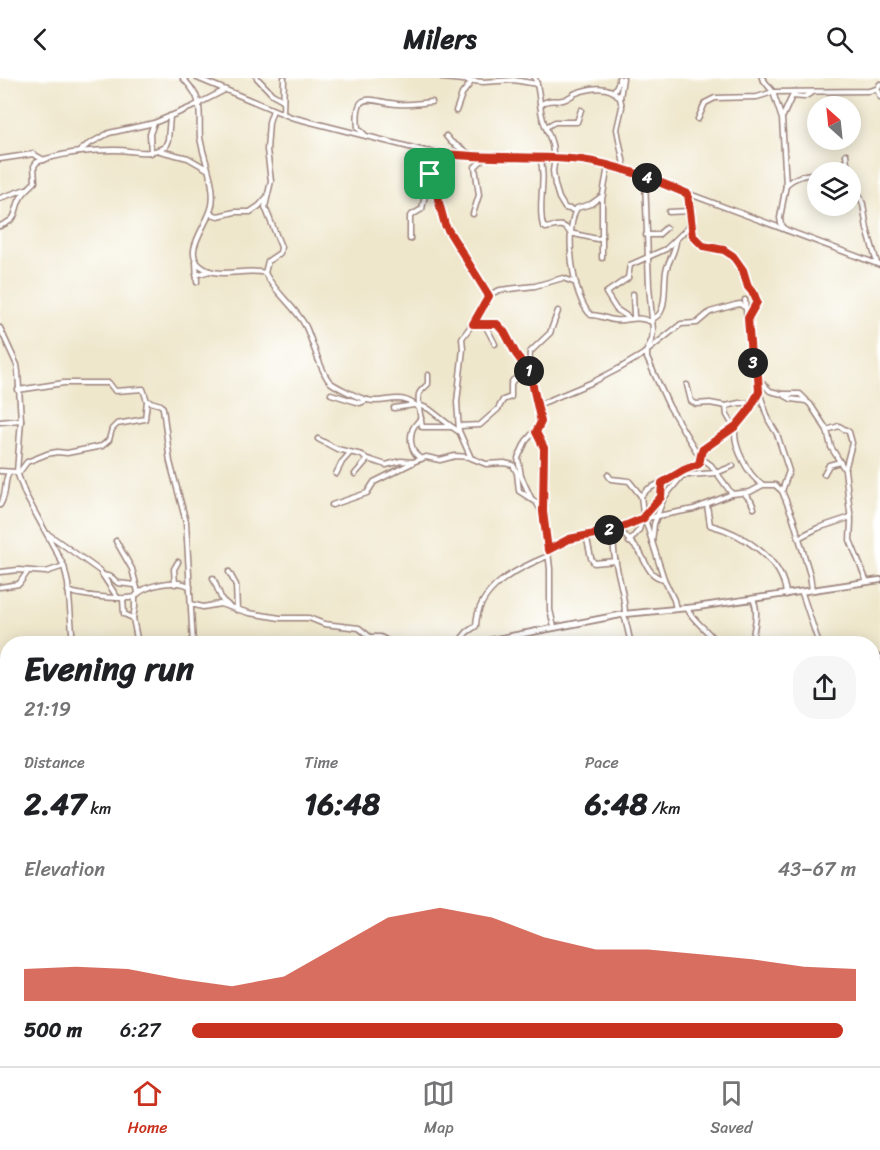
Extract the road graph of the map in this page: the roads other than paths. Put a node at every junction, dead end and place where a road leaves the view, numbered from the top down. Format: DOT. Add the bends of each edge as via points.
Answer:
graph roads {
  1 [pos="183,78"];
  2 [pos="197,78"];
  3 [pos="257,78"];
  4 [pos="284,78"];
  5 [pos="442,78"];
  6 [pos="621,78"];
  7 [pos="762,78"];
  8 [pos="537,80"];
  9 [pos="472,81"];
  10 [pos="878,86"];
  11 [pos="225,90"];
  12 [pos="614,91"];
  13 [pos="773,92"];
  14 [pos="793,94"];
  15 [pos="621,98"];
  16 [pos="880,98"];
  17 [pos="283,100"];
  18 [pos="199,102"];
  19 [pos="432,102"];
  20 [pos="541,105"];
  21 [pos="273,110"];
  22 [pos="581,110"];
  23 [pos="456,111"];
  24 [pos="283,114"];
  25 [pos="170,116"];
  26 [pos="698,119"];
  27 [pos="782,120"];
  28 [pos="154,123"];
  29 [pos="546,127"];
  30 [pos="365,135"];
  31 [pos="446,136"];
  32 [pos="163,149"];
  33 [pos="78,152"];
  34 [pos="154,152"];
  35 [pos="440,153"];
  36 [pos="846,154"];
  37 [pos="472,155"];
  38 [pos="486,156"];
  39 [pos="540,158"];
  40 [pos="553,158"];
  41 [pos="0,159"];
  42 [pos="44,160"];
  43 [pos="846,161"];
  44 [pos="608,166"];
  45 [pos="207,169"];
  46 [pos="623,171"];
  47 [pos="430,174"];
  48 [pos="645,178"];
  49 [pos="786,185"];
  50 [pos="27,189"];
  51 [pos="15,194"];
  52 [pos="688,194"];
  53 [pos="602,196"];
  54 [pos="266,198"];
  55 [pos="861,199"];
  56 [pos="19,201"];
  57 [pos="575,211"];
  58 [pos="689,211"];
  59 [pos="669,212"];
  60 [pos="211,214"];
  61 [pos="473,214"];
  62 [pos="691,225"];
  63 [pos="0,226"];
  64 [pos="666,228"];
  65 [pos="787,230"];
  66 [pos="570,233"];
  67 [pos="646,235"];
  68 [pos="602,238"];
  69 [pos="410,239"];
  70 [pos="676,240"];
  71 [pos="648,257"];
  72 [pos="602,258"];
  73 [pos="196,261"];
  74 [pos="879,265"];
  75 [pos="210,271"];
  76 [pos="265,273"];
  77 [pos="196,276"];
  78 [pos="197,282"];
  79 [pos="576,283"];
  80 [pos="633,294"];
  81 [pos="488,295"];
  82 [pos="745,300"];
  83 [pos="746,308"];
  84 [pos="558,311"];
  85 [pos="632,318"];
  86 [pos="748,318"];
  87 [pos="652,320"];
  88 [pos="484,322"];
  89 [pos="473,324"];
  90 [pos="0,328"];
  91 [pos="495,344"];
  92 [pos="647,350"];
  93 [pos="529,370"];
  94 [pos="428,375"];
  95 [pos="758,376"];
  96 [pos="532,379"];
  97 [pos="687,385"];
  98 [pos="18,390"];
  99 [pos="759,392"];
  100 [pos="331,394"];
  101 [pos="367,400"];
  102 [pos="147,401"];
  103 [pos="754,403"];
  104 [pos="538,405"];
  105 [pos="418,406"];
  106 [pos="726,406"];
  107 [pos="394,408"];
  108 [pos="421,417"];
  109 [pos="21,420"];
  110 [pos="0,422"];
  111 [pos="452,427"];
  112 [pos="735,427"];
  113 [pos="459,429"];
  114 [pos="827,430"];
  115 [pos="536,432"];
  116 [pos="318,439"];
  117 [pos="351,453"];
  118 [pos="470,457"];
  119 [pos="700,457"];
  120 [pos="367,459"];
  121 [pos="421,459"];
  122 [pos="413,462"];
  123 [pos="841,462"];
  124 [pos="733,466"];
  125 [pos="846,466"];
  126 [pos="0,471"];
  127 [pos="9,472"];
  128 [pos="18,473"];
  129 [pos="716,473"];
  130 [pos="336,474"];
  131 [pos="355,474"];
  132 [pos="824,474"];
  133 [pos="608,475"];
  134 [pos="674,476"];
  135 [pos="682,477"];
  136 [pos="662,483"];
  137 [pos="763,485"];
  138 [pos="783,491"];
  139 [pos="744,492"];
  140 [pos="732,494"];
  141 [pos="641,496"];
  142 [pos="531,499"];
  143 [pos="663,500"];
  144 [pos="657,503"];
  145 [pos="0,505"];
  146 [pos="332,505"];
  147 [pos="706,505"];
  148 [pos="754,508"];
  149 [pos="543,512"];
  150 [pos="657,516"];
  151 [pos="851,517"];
  152 [pos="643,518"];
  153 [pos="618,529"];
  154 [pos="47,534"];
  155 [pos="586,535"];
  156 [pos="798,538"];
  157 [pos="116,541"];
  158 [pos="629,542"];
  159 [pos="652,543"];
  160 [pos="547,544"];
  161 [pos="554,545"];
  162 [pos="548,550"];
  163 [pos="548,556"];
  164 [pos="616,561"];
  165 [pos="178,562"];
  166 [pos="64,566"];
  167 [pos="28,571"];
  168 [pos="0,572"];
  169 [pos="229,572"];
  170 [pos="103,574"];
  171 [pos="213,578"];
  172 [pos="664,579"];
  173 [pos="867,582"];
  174 [pos="879,582"];
  175 [pos="175,584"];
  176 [pos="135,585"];
  177 [pos="0,587"];
  178 [pos="190,588"];
  179 [pos="68,591"];
  180 [pos="812,591"];
  181 [pos="138,592"];
  182 [pos="802,593"];
  183 [pos="786,594"];
  184 [pos="117,597"];
  185 [pos="135,597"];
  186 [pos="123,599"];
  187 [pos="753,599"];
  188 [pos="191,604"];
  189 [pos="229,606"];
  190 [pos="687,608"];
  191 [pos="676,609"];
  192 [pos="237,611"];
  193 [pos="623,614"];
  194 [pos="133,618"];
  195 [pos="554,627"];
  196 [pos="72,636"];
  197 [pos="136,636"];
  198 [pos="193,636"];
  199 [pos="369,636"];
  200 [pos="464,636"];
  201 [pos="510,636"];
  202 [pos="629,636"];
  203 [pos="712,636"];
  204 [pos="752,636"];
  205 [pos="816,636"];
  1 -- 18 [label="street"];
  2 -- 11 [label="street"];
  3 -- 17 [label="street"];
  4 -- 17 [label="street"];
  5 -- 9 [label="street"];
  6 -- 12 [label="street"];
  6 -- 15 [label="street"];
  7 -- 13 [label="street"];
  8 -- 9 [label="street"];
  8 -- 20 [label="street"];
  9 -- 23 [label="street"];
  10 -- 14 [label="street" via="851,92"];
  10 -- 16 [label="street"];
  11 -- 18 [label="street"];
  11 -- 21 [label="street"];
  12 -- 15 [label="street"];
  12 -- 20 [label="street" via="596,88"];
  13 -- 14 [label="street"];
  13 -- 26 [label="street" via="757,97 711,99"];
  13 -- 27 [label="street"];
  14 -- 27 [label="street"];
  15 -- 46 [label="street" via="618,129"];
  17 -- 24 [label="street"];
  18 -- 25 [label="street"];
  18 -- 45 [label="street" via="200,140"];
  19 -- 30 [label="street" via="401,105 365,100 357,112 358,128"];
  20 -- 29 [label="street"];
  21 -- 24 [label="street"];
  21 -- 54 [label="street" via="267,150 271,181"];
  22 -- 29 [label="street" via="577,122 555,122"];
  24 -- 30 [label="street"];
  25 -- 28 [label="street"];
  25 -- 32 [label="street" via="168,140"];
  27 -- 49 [label="street"];
  28 -- 33 [label="street" via="109,133"];
  28 -- 34 [label="street" via="150,134"];
  29 -- 40 [label="street"];
  30 -- 35 [label="street"];
  31 -- 37 [label="street"];
  32 -- 34 [label="street"];
  32 -- 45 [label="street"];
  33 -- 34 [label="street"];
  33 -- 42 [label="street"];
  35 -- 37 [label="street"];
  35 -- 47 [label="street"];
  36 -- 43 [label="street"];
  37 -- 38 [label="street"];
  38 -- 39 [label="street"];
  38 -- 61 [label="street" via="475,169 479,195"];
  39 -- 40 [label="street"];
  39 -- 66 [label="street" via="544,173 543,226 562,225"];
  40 -- 44 [label="street"];
  40 -- 57 [label="street" via="558,195 566,208"];
  41 -- 42 [label="street" via="33,154"];
  42 -- 50 [label="street" via="34,164 35,182"];
  43 -- 49 [label="street" via="835,170 797,176"];
  44 -- 46 [label="street"];
  44 -- 53 [label="street"];
  45 -- 60 [label="street"];
  46 -- 48 [label="street"];
  47 -- 69 [label="street" via="422,209 410,216"];
  47 -- 81 [label="street" via="445,225"];
  48 -- 52 [label="street"];
  48 -- 67 [label="street"];
  49 -- 65 [label="street" via="780,218"];
  50 -- 51 [label="street"];
  50 -- 51 [label="street" via="0,198"];
  50 -- 56 [label="street"];
  51 -- 56 [label="street"];
  52 -- 58 [label="street"];
  52 -- 65 [label="street"];
  53 -- 57 [label="street"];
  53 -- 68 [label="street"];
  54 -- 60 [label="street" via="250,212"];
  54 -- 76 [label="street" via="266,213 281,248 268,261"];
  55 -- 74 [label="street"];
  56 -- 63 [label="street" via="14,219"];
  57 -- 66 [label="street"];
  58 -- 59 [label="street"];
  58 -- 62 [label="street"];
  60 -- 73 [label="street" via="194,247"];
  62 -- 70 [label="street"];
  62 -- 86 [label="street" via="699,243 729,253 740,266 756,300"];
  64 -- 67 [label="street" via="658,235"];
  65 -- 74 [label="street"];
  66 -- 68 [label="street"];
  66 -- 79 [label="street"];
  67 -- 71 [label="street"];
  68 -- 72 [label="street"];
  70 -- 71 [label="street"];
  70 -- 87 [label="street" via="666,272 662,309"];
  71 -- 85 [label="street" via="630,265 628,278 606,293 619,312"];
  71 -- 87 [label="street"];
  73 -- 75 [label="street"];
  73 -- 77 [label="street"];
  75 -- 76 [label="street"];
  75 -- 77 [label="street"];
  76 -- 101 [label="street" via="306,327 328,380"];
  77 -- 78 [label="street"];
  79 -- 81 [label="street" via="563,278"];
  79 -- 85 [label="street" via="590,314 613,320"];
  80 -- 85 [label="street"];
  81 -- 89 [label="street"];
  82 -- 83 [label="street"];
  83 -- 86 [label="street"];
  83 -- 92 [label="street" via="735,304 710,312 697,323 681,324"];
  84 -- 93 [label="street" via="550,333 530,353"];
  85 -- 87 [label="street"];
  86 -- 95 [label="street" via="751,356"];
  87 -- 92 [label="street" via="652,339"];
  88 -- 89 [label="street"];
  88 -- 91 [label="street"];
  88 -- 93 [label="street" via="497,324 503,330"];
  89 -- 113 [label="street" via="462,338"];
  90 -- 98 [label="street" via="17,365"];
  92 -- 104 [label="street" via="593,382"];
  92 -- 119 [label="street" via="669,406"];
  93 -- 96 [label="street"];
  94 -- 105 [label="street" via="428,384 417,395"];
  95 -- 99 [label="street"];
  95 -- 114 [label="street" via="766,389 808,403"];
  96 -- 104 [label="street"];
  96 -- 113 [label="street" via="525,376 513,380 511,397 503,400 498,409 480,425"];
  97 -- 106 [label="street" via="694,404"];
  98 -- 102 [label="street" via="64,382 98,382 110,384 115,391 143,389"];
  98 -- 109 [label="street"];
  99 -- 103 [label="street"];
  99 -- 138 [label="street" via="789,471"];
  100 -- 101 [label="street" via="360,403"];
  101 -- 105 [label="street" via="408,400"];
  102 -- 128 [label="street" via="145,419 117,424 102,446 40,456 23,465"];
  102 -- 178 [label="street" via="161,405 165,411 170,462 186,522"];
  103 -- 106 [label="street"];
  103 -- 112 [label="street"];
  104 -- 115 [label="street" via="541,423"];
  105 -- 107 [label="street"];
  105 -- 108 [label="street"];
  105 -- 111 [label="street" via="429,409"];
  106 -- 112 [label="street"];
  108 -- 111 [label="street" via="424,427"];
  108 -- 121 [label="street" via="411,433 414,452"];
  109 -- 110 [label="street"];
  109 -- 128 [label="street"];
  111 -- 113 [label="street"];
  112 -- 119 [label="street" via="702,450"];
  112 -- 137 [label="street" via="738,450 753,477"];
  113 -- 118 [label="street"];
  114 -- 123 [label="street" via="831,447"];
  114 -- 125 [label="street" via="839,426 849,432 852,442"];
  115 -- 142 [label="street" via="526,441 518,458"];
  115 -- 149 [label="street" via="544,448"];
  116 -- 117 [label="street"];
  117 -- 120 [label="street"];
  117 -- 130 [label="street"];
  118 -- 121 [label="street"];
  118 -- 142 [label="street" via="486,464 511,464 517,473 519,490"];
  119 -- 129 [label="street"];
  119 -- 134 [label="street" via="699,464"];
  120 -- 122 [label="street" via="383,465"];
  120 -- 131 [label="street"];
  121 -- 122 [label="street"];
  122 -- 146 [label="street" via="374,483 367,493"];
  123 -- 132 [label="street" via="829,465"];
  123 -- 151 [label="street"];
  124 -- 129 [label="street"];
  126 -- 127 [label="street"];
  127 -- 128 [label="street"];
  127 -- 145 [label="street" via="6,495"];
  128 -- 154 [label="street"];
  129 -- 135 [label="street"];
  129 -- 140 [label="street"];
  133 -- 141 [label="street" via="628,481"];
  134 -- 135 [label="street"];
  134 -- 136 [label="street"];
  135 -- 143 [label="street"];
  136 -- 141 [label="street"];
  136 -- 144 [label="street"];
  137 -- 138 [label="street" via="775,485"];
  137 -- 139 [label="street"];
  138 -- 156 [label="street"];
  139 -- 140 [label="street"];
  139 -- 148 [label="street"];
  140 -- 147 [label="street"];
  141 -- 152 [label="street"];
  142 -- 149 [label="street"];
  143 -- 144 [label="street"];
  143 -- 150 [label="street"];
  144 -- 152 [label="street"];
  147 -- 150 [label="street"];
  147 -- 183 [label="street" via="710,525 748,542 775,564"];
  149 -- 160 [label="street"];
  150 -- 152 [label="street"];
  150 -- 159 [label="street"];
  151 -- 156 [label="street"];
  151 -- 173 [label="street" via="850,540"];
  152 -- 153 [label="street"];
  152 -- 158 [label="street"];
  152 -- 159 [label="street"];
  153 -- 155 [label="street"];
  153 -- 158 [label="street"];
  153 -- 164 [label="street" via="614,540"];
  154 -- 166 [label="street"];
  154 -- 170 [label="street"];
  155 -- 161 [label="street"];
  155 -- 164 [label="street" via="594,563"];
  156 -- 180 [label="street"];
  157 -- 176 [label="street" via="132,569"];
  158 -- 172 [label="street" via="651,573"];
  159 -- 172 [label="street"];
  160 -- 161 [label="street"];
  160 -- 162 [label="street"];
  161 -- 162 [label="street"];
  162 -- 163 [label="street"];
  163 -- 195 [label="street"];
  163 -- 200 [label="street" via="518,570 488,593 476,626"];
  164 -- 193 [label="street" via="625,603"];
  165 -- 175 [label="street"];
  166 -- 167 [label="street" via="51,571"];
  166 -- 179 [label="street"];
  167 -- 168 [label="street"];
  167 -- 177 [label="street" via="19,584"];
  169 -- 192 [label="street" via="236,585"];
  170 -- 176 [label="street" via="119,583"];
  170 -- 184 [label="street"];
  171 -- 189 [label="street" via="222,600"];
  172 -- 191 [label="street"];
  173 -- 174 [label="main road"];
  173 -- 180 [label="main road"];
  175 -- 178 [label="street"];
  175 -- 181 [label="street"];
  176 -- 181 [label="street"];
  178 -- 188 [label="street"];
  179 -- 184 [label="street"];
  179 -- 196 [label="street"];
  180 -- 182 [label="main road"];
  181 -- 185 [label="street"];
  182 -- 183 [label="main road"];
  182 -- 205 [label="street"];
  183 -- 187 [label="main road"];
  184 -- 186 [label="street"];
  185 -- 186 [label="street"];
  185 -- 194 [label="street"];
  186 -- 194 [label="street" via="123,612"];
  187 -- 190 [label="main road"];
  187 -- 204 [label="street" via="756,620"];
  188 -- 189 [label="street"];
  188 -- 198 [label="street"];
  189 -- 192 [label="street"];
  190 -- 191 [label="main road"];
  190 -- 203 [label="street"];
  191 -- 193 [label="main road"];
  192 -- 199 [label="street" via="309,618 359,628"];
  193 -- 195 [label="main road"];
  193 -- 202 [label="street"];
  194 -- 197 [label="street"];
  195 -- 201 [label="main road"];
}
